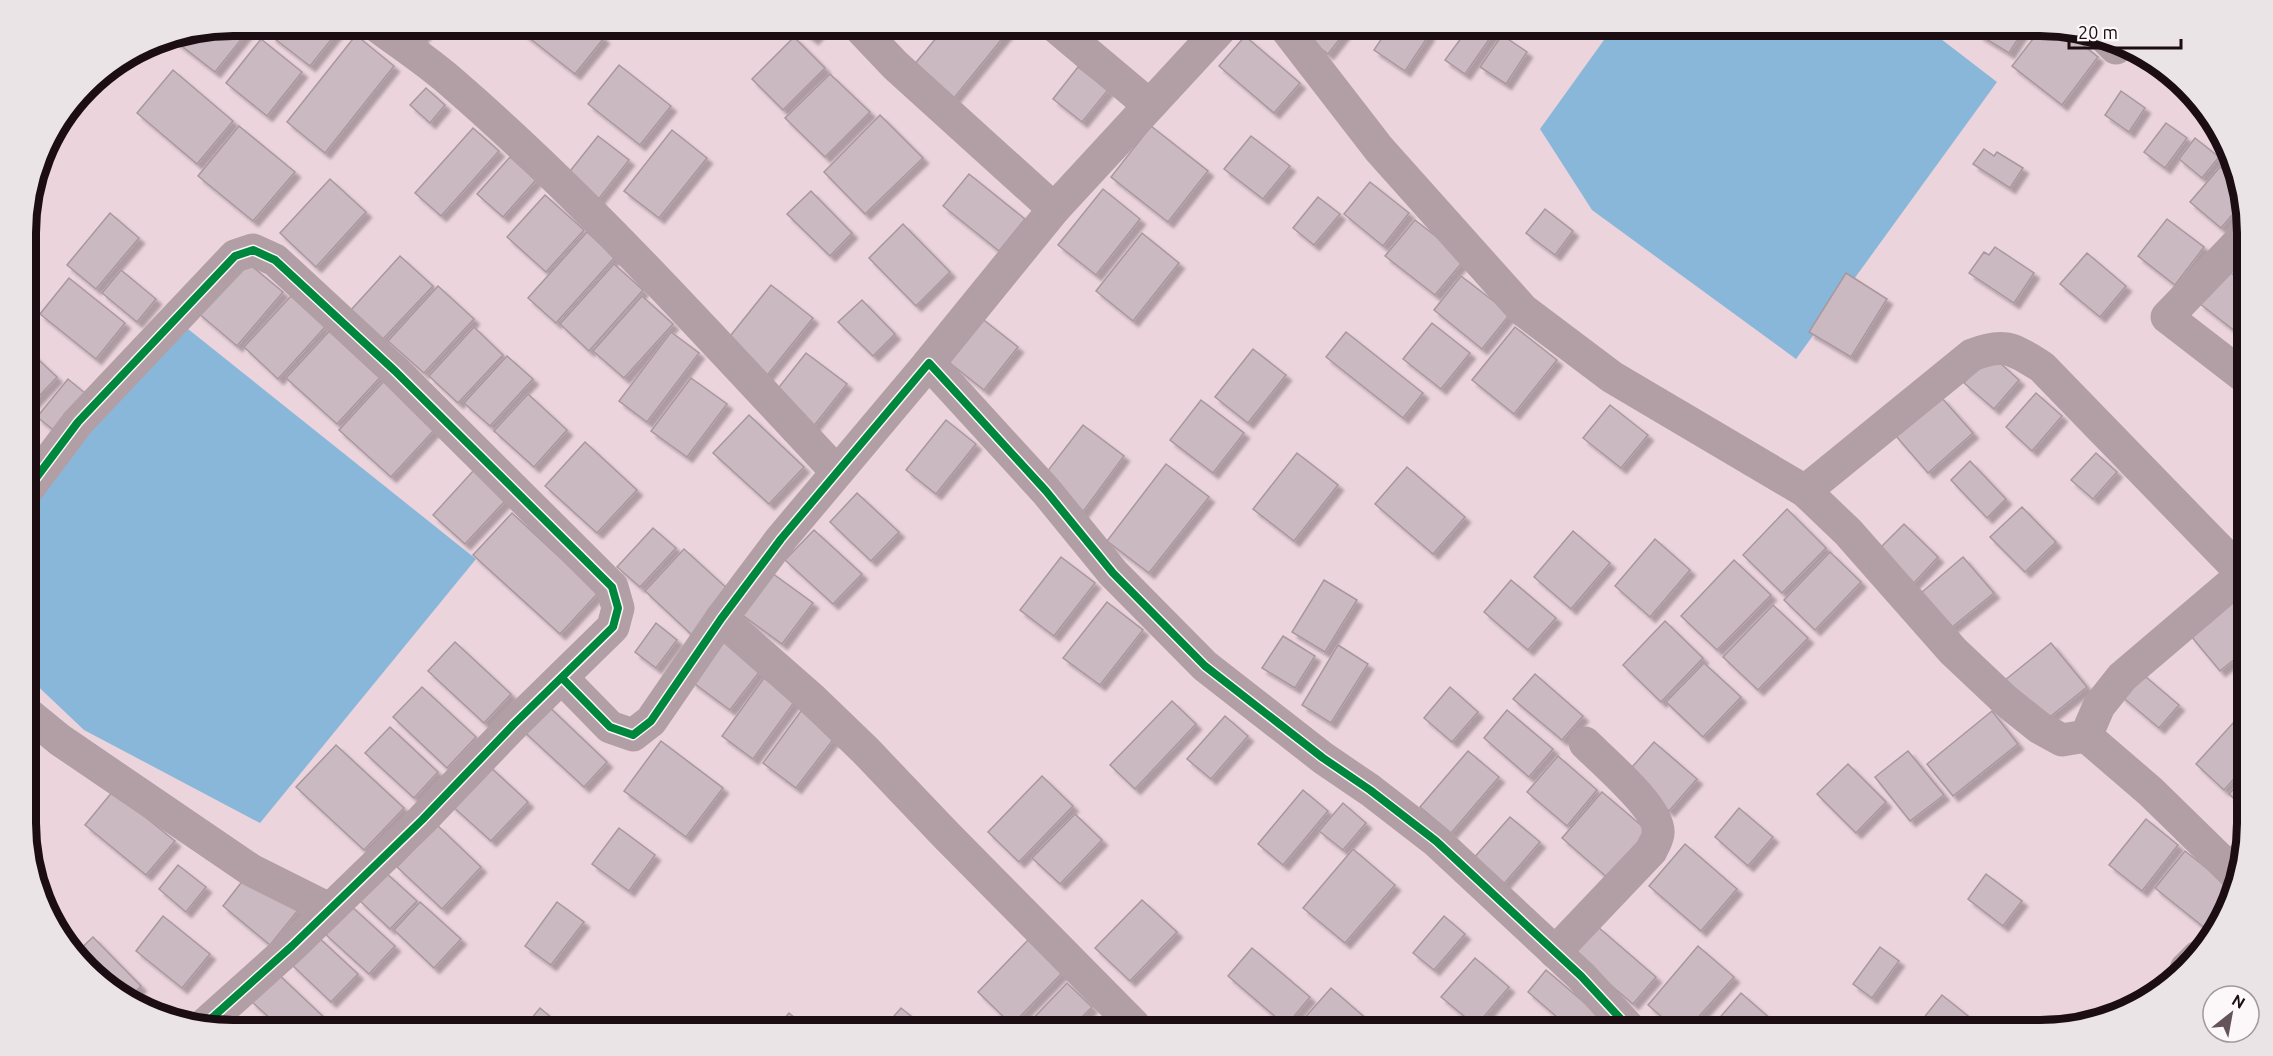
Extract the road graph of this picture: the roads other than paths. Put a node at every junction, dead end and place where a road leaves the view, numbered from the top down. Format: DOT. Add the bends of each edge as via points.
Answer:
graph roads {
  1 [pos="390,36"];
  2 [pos="867,36"];
  3 [pos="1067,36"];
  4 [pos="1214,36"];
  5 [pos="1292,36"];
  6 [pos="1149,105"];
  7 [pos="1054,209"];
  8 [pos="2237,244"];
  9 [pos="929,363"];
  10 [pos="2237,371"];
  11 [pos="836,471"];
  12 [pos="36,478"];
  13 [pos="1805,491"];
  14 [pos="2237,568"];
  15 [pos="2237,583"];
  16 [pos="721,619"];
  17 [pos="562,678"];
  18 [pos="36,720"];
  19 [pos="2086,736"];
  20 [pos="1585,743"];
  21 [pos="2231,870"];
  22 [pos="329,909"];
  23 [pos="1555,952"];
  24 [pos="211,1019"];
  25 [pos="1129,1020"];
  26 [pos="1622,1020"];
  1 -- 11 [label="street" via="448,79 506,132 690,316"];
  2 -- 7 [label="street"];
  3 -- 6 [label="street"];
  4 -- 6 [label="street"];
  5 -- 13 [label="street" via="1379,149 1523,310 1612,377"];
  6 -- 7 [label="street"];
  7 -- 9 [label="street"];
  8 -- 10 [label="street" via="2167,317"];
  9 -- 11 [label="street"];
  9 -- 23 [label="street" via="1046,491 1113,573 1205,666 1436,841"];
  11 -- 16 [label="street"];
  12 -- 17 [label="street" via="78,422 135,360 235,256 253,250 275,260 395,371 612,586 618,608 613,627"];
  13 -- 14 [label="street" via="1972,355 1993,347 2018,352 2042,367"];
  13 -- 19 [label="street" via="1848,532 1953,651 2006,701 2062,740"];
  15 -- 19 [label="street" via="2122,677 2099,706"];
  16 -- 17 [label="street" via="651,721 633,735 610,727"];
  16 -- 25 [label="street" via="866,751"];
  17 -- 22 [label="street"];
  18 -- 22 [label="street" via="251,870"];
  19 -- 21 [label="street" via="2151,792"];
  20 -- 23 [label="street" via="1646,805 1656,819 1659,834 1651,851"];
  22 -- 24 [label="street"];
  23 -- 26 [label="street"];
}
